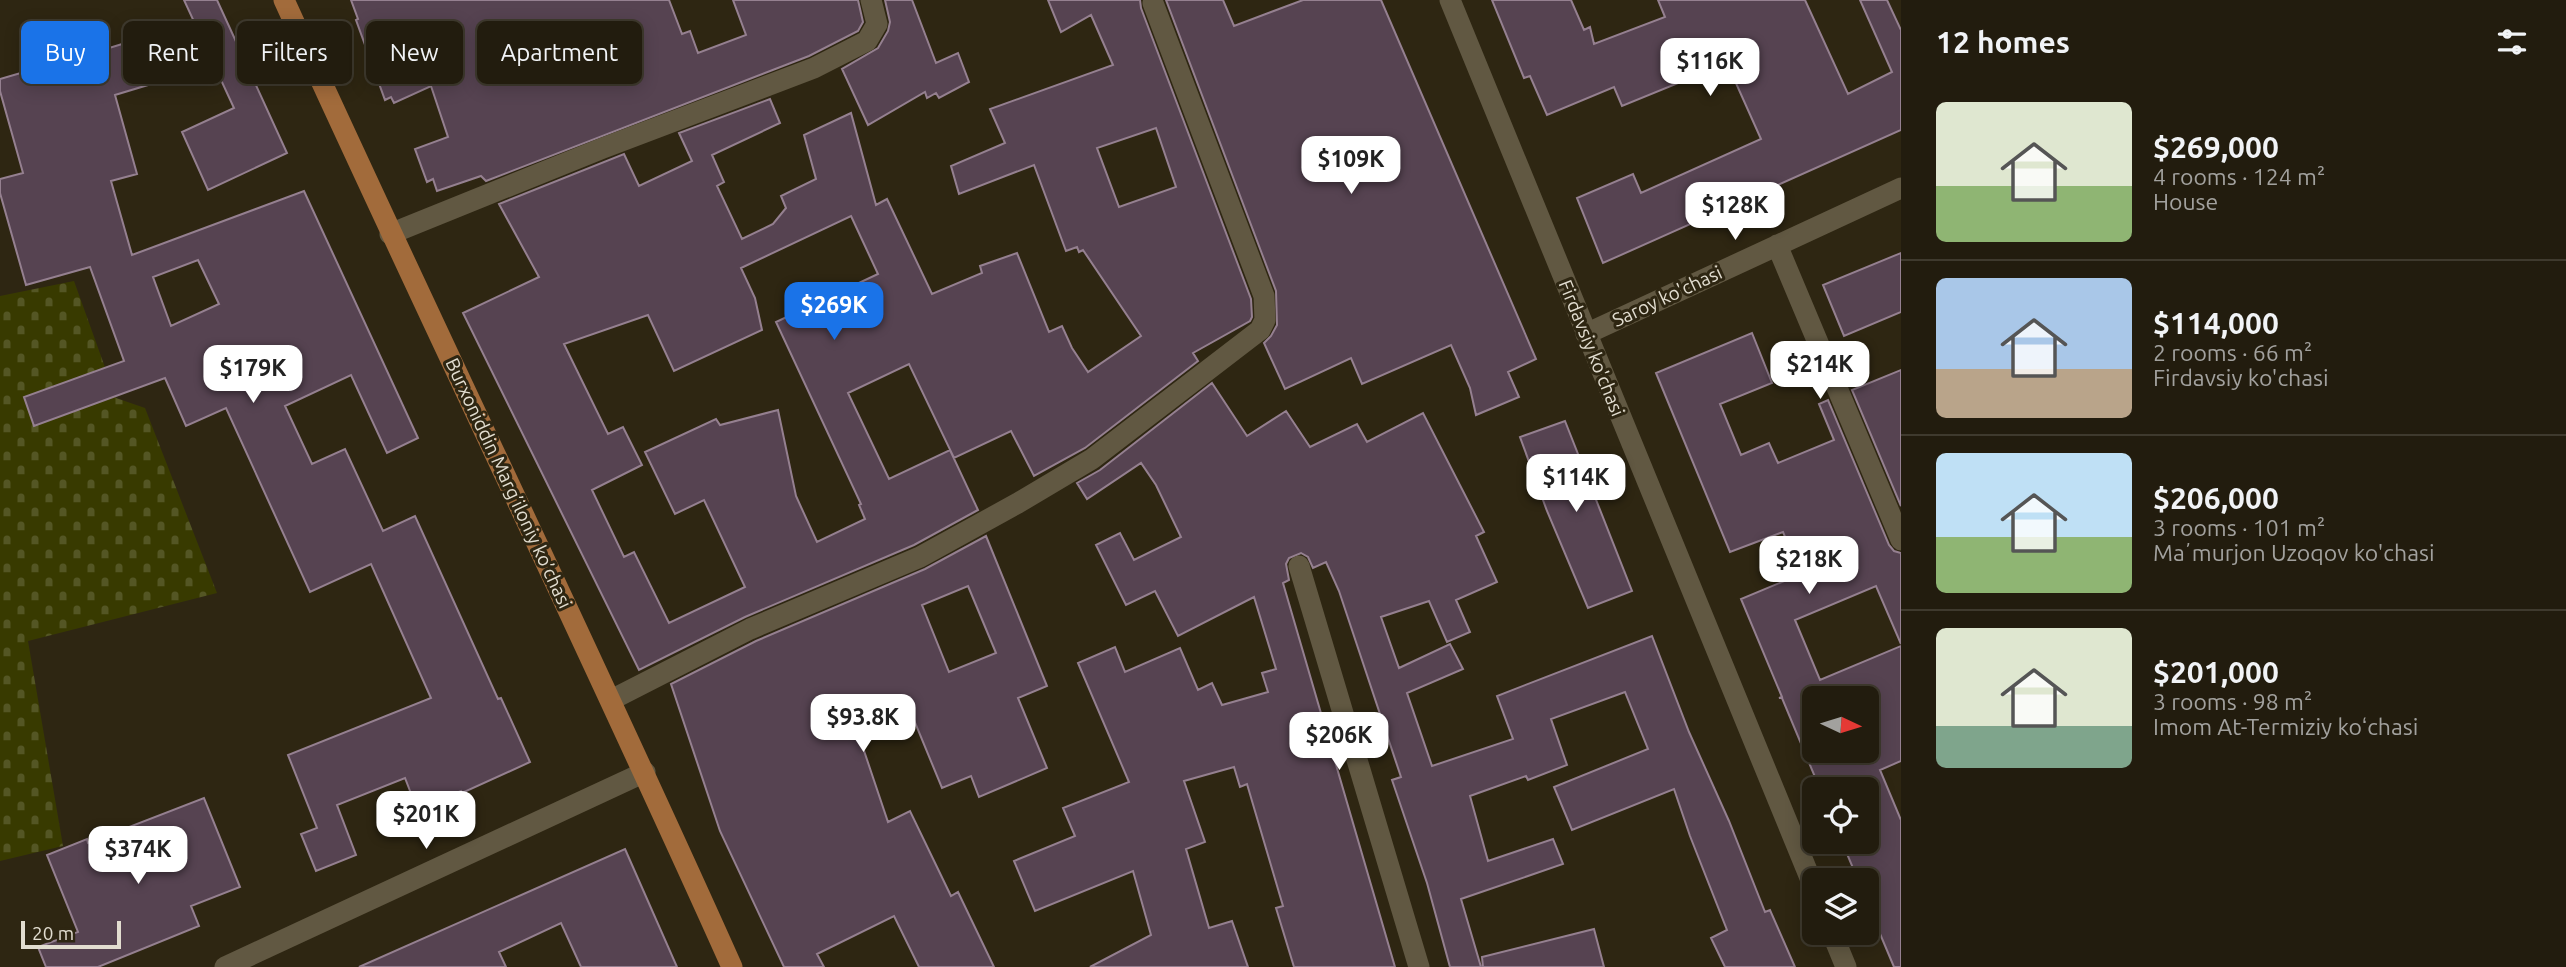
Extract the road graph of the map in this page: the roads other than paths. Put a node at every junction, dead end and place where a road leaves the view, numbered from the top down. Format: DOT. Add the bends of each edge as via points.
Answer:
graph roads {
  1 [pos="284,0"];
  2 [pos="871,0"];
  3 [pos="1450,0"];
  4 [pos="1153,3"];
  5 [pos="1901,188"];
  6 [pos="390,234"];
  7 [pos="1777,245"];
  8 [pos="1586,334"];
  9 [pos="1901,540"];
  10 [pos="1299,566"];
  11 [pos="611,699"];
  12 [pos="645,772"];
  13 [pos="1806,868"];
  14 [pos="1837,945"];
  15 [pos="225,967"];
  16 [pos="732,967"];
  17 [pos="1419,967"];
  18 [pos="1846,967"];
  1 -- 6 [label="main road, Burxoniddin Marg’iloniy ko’chasi"];
  2 -- 6 [label="street" via="877,24 867,41 856,48"];
  3 -- 8 [label="street, Firdavsiy ko'chasi"];
  4 -- 11 [label="street" via="1264,296 1265,320 1260,330 1092,458 1018,503 920,557 750,629"];
  5 -- 7 [label="street, Saroy ko'chasi"];
  6 -- 11 [label="main road, Burxoniddin Marg’iloniy ko’chasi"];
  7 -- 8 [label="street, Saroy ko'chasi"];
  7 -- 9 [label="street"];
  8 -- 13 [label="street, Firdavsiy ko'chasi"];
  10 -- 17 [label="street"];
  11 -- 12 [label="main road, Burxoniddin Marg’iloniy ko’chasi"];
  12 -- 15 [label="street"];
  12 -- 16 [label="main road, Burxoniddin Marg’iloniy ko’chasi"];
  14 -- 18 [label="street"];
}
